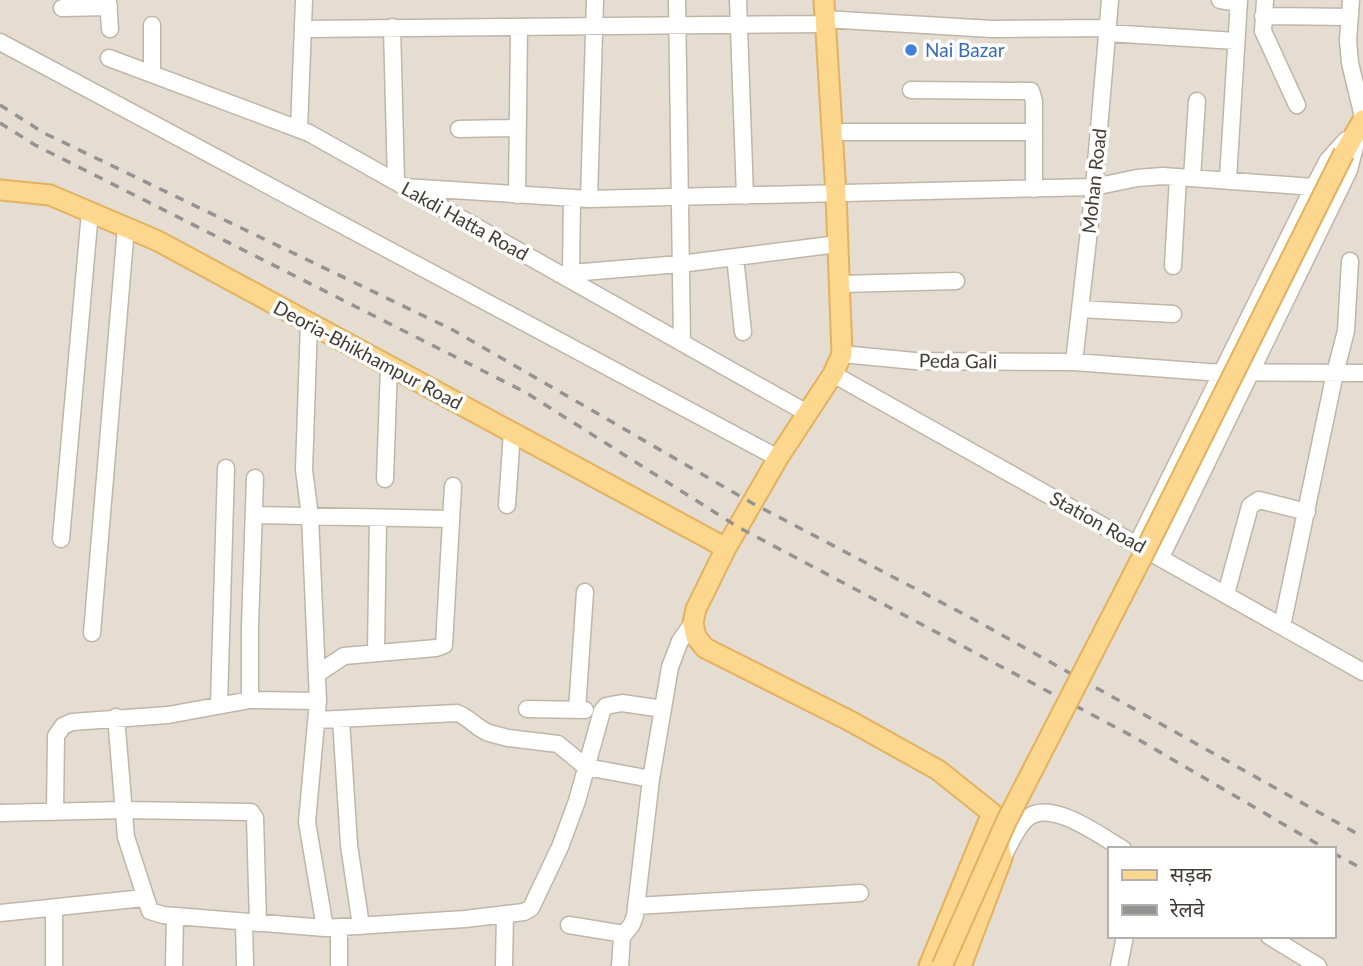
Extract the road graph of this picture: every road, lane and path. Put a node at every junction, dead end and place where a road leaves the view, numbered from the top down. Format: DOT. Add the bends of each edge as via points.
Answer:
graph roads {
  1 [pos="303,0"];
  2 [pos="595,0"];
  3 [pos="677,0"];
  4 [pos="738,0"];
  5 [pos="1110,0"];
  6 [pos="1220,0"];
  7 [pos="1351,0"];
  8 [pos="1239,2"];
  9 [pos="109,3"];
  10 [pos="62,8"];
  11 [pos="1264,8"];
  12 [pos="824,14"];
  13 [pos="1350,17"];
  14 [pos="152,25"];
  15 [pos="677,26"];
  16 [pos="739,26"];
  17 [pos="392,27"];
  18 [pos="519,27"];
  19 [pos="594,27"];
  20 [pos="110,29"];
  21 [pos="304,29"];
  22 [pos="1107,31"];
  23 [pos="1236,41"];
  24 [pos="0,42"];
  25 [pos="109,58"];
  26 [pos="152,74"];
  27 [pos="911,90"];
  28 [pos="1197,102"];
  29 [pos="1297,105"];
  30 [pos="1362,121"];
  31 [pos="517,128"];
  32 [pos="299,129"];
  33 [pos="459,130"];
  34 [pos="832,132"];
  35 [pos="1034,132"];
  36 [pos="1353,161"];
  37 [pos="1185,177"];
  38 [pos="1228,179"];
  39 [pos="400,185"];
  40 [pos="1094,187"];
  41 [pos="1314,187"];
  42 [pos="1034,189"];
  43 [pos="0,190"];
  44 [pos="836,194"];
  45 [pos="517,195"];
  46 [pos="745,196"];
  47 [pos="678,197"];
  48 [pos="572,198"];
  49 [pos="589,199"];
  50 [pos="90,212"];
  51 [pos="127,227"];
  52 [pos="838,244"];
  53 [pos="735,257"];
  54 [pos="1350,261"];
  55 [pos="680,264"];
  56 [pos="1172,267"];
  57 [pos="565,273"];
  58 [pos="957,281"];
  59 [pos="840,284"];
  60 [pos="1080,309"];
  61 [pos="1173,314"];
  62 [pos="309,323"];
  63 [pos="743,331"];
  64 [pos="682,343"];
  65 [pos="842,354"];
  66 [pos="1074,362"];
  67 [pos="389,366"];
  68 [pos="1222,372"];
  69 [pos="1249,372"];
  70 [pos="1335,373"];
  71 [pos="1363,373"];
  72 [pos="833,374"];
  73 [pos="807,413"];
  74 [pos="512,432"];
  75 [pos="778,458"];
  76 [pos="226,468"];
  77 [pos="255,478"];
  78 [pos="385,479"];
  79 [pos="453,486"];
  80 [pos="507,505"];
  81 [pos="1307,512"];
  82 [pos="254,515"];
  83 [pos="310,516"];
  84 [pos="378,518"];
  85 [pos="452,519"];
  86 [pos="61,538"];
  87 [pos="1137,544"];
  88 [pos="726,548"];
  89 [pos="1161,557"];
  90 [pos="585,592"];
  91 [pos="1226,594"];
  92 [pos="693,624"];
  93 [pos="1282,626"];
  94 [pos="92,633"];
  95 [pos="376,652"];
  96 [pos="1363,672"];
  97 [pos="317,674"];
  98 [pos="250,700"];
  99 [pos="317,701"];
  100 [pos="219,704"];
  101 [pos="527,709"];
  102 [pos="663,709"];
  103 [pos="577,710"];
  104 [pos="602,711"];
  105 [pos="116,717"];
  106 [pos="341,719"];
  107 [pos="317,720"];
  108 [pos="586,767"];
  109 [pos="651,779"];
  110 [pos="123,810"];
  111 [pos="55,812"];
  112 [pos="0,813"];
  113 [pos="992,813"];
  114 [pos="1119,847"];
  115 [pos="1002,858"];
  116 [pos="860,893"];
  117 [pos="144,898"];
  118 [pos="636,906"];
  119 [pos="54,908"];
  120 [pos="0,913"];
  121 [pos="505,914"];
  122 [pos="175,916"];
  123 [pos="251,922"];
  124 [pos="569,925"];
  125 [pos="361,926"];
  126 [pos="332,928"];
  127 [pos="624,934"];
  128 [pos="1125,938"];
  129 [pos="1272,938"];
  130 [pos="54,966"];
  131 [pos="174,966"];
  132 [pos="245,966"];
  133 [pos="339,966"];
  134 [pos="504,966"];
  135 [pos="620,966"];
  136 [pos="929,966"];
  137 [pos="942,966"];
  138 [pos="961,966"];
  139 [pos="1119,966"];
  140 [pos="1318,966"];
  1 -- 21 [label="street"];
  2 -- 19 [label="street"];
  3 -- 15 [label="street"];
  4 -- 16 [label="street"];
  5 -- 22 [label="street, Mohan Road"];
  6 -- 8 [label="street"];
  7 -- 13 [label="street"];
  8 -- 23 [label="street"];
  9 -- 10 [label="street"];
  9 -- 20 [label="street"];
  11 -- 13 [label="street"];
  11 -- 29 [label="street" via="1266,38"];
  12 -- 16 [label="street"];
  12 -- 22 [label="street" via="992,29"];
  12 -- 34 [label="main road"];
  13 -- 30 [label="street" via="1350,62"];
  14 -- 26 [label="street"];
  15 -- 16 [label="street"];
  15 -- 19 [label="street"];
  15 -- 47 [label="street"];
  16 -- 46 [label="street"];
  17 -- 18 [label="street"];
  17 -- 21 [label="street"];
  17 -- 39 [label="street"];
  18 -- 19 [label="street"];
  18 -- 31 [label="street"];
  19 -- 49 [label="street"];
  21 -- 32 [label="street"];
  22 -- 23 [label="street"];
  22 -- 40 [label="street, Mohan Road"];
  23 -- 38 [label="street"];
  24 -- 75 [label="street"];
  25 -- 26 [label="street, Lakdi Hatta Road"];
  26 -- 32 [label="street, Lakdi Hatta Road"];
  27 -- 35 [label="street" via="1031,91"];
  28 -- 37 [label="street"];
  30 -- 36 [label="main road"];
  30 -- 41 [label="street" via="1335,150"];
  31 -- 33 [label="street"];
  31 -- 45 [label="street"];
  32 -- 39 [label="street, Lakdi Hatta Road"];
  34 -- 35 [label="street"];
  34 -- 44 [label="main road"];
  35 -- 42 [label="street"];
  36 -- 69 [label="street"];
  36 -- 137 [label="main road, bridge" via="1006,822"];
  37 -- 38 [label="street"];
  37 -- 40 [label="street" via="1138,178"];
  37 -- 56 [label="street"];
  38 -- 41 [label="street"];
  39 -- 45 [label="street"];
  39 -- 57 [label="street, Lakdi Hatta Road"];
  40 -- 42 [label="street"];
  40 -- 60 [label="street, Mohan Road"];
  41 -- 68 [label="street"];
  42 -- 44 [label="street"];
  43 -- 50 [label="main road, Deoria-Bhikhampur Road" via="50,195"];
  44 -- 46 [label="street"];
  44 -- 52 [label="main road"];
  45 -- 48 [label="street"];
  46 -- 47 [label="street"];
  47 -- 49 [label="street"];
  47 -- 55 [label="street"];
  48 -- 49 [label="street"];
  48 -- 57 [label="street"];
  50 -- 51 [label="main road, Deoria-Bhikhampur Road"];
  50 -- 86 [label="street"];
  51 -- 62 [label="main road, Deoria-Bhikhampur Road"];
  51 -- 94 [label="street"];
  52 -- 53 [label="street"];
  52 -- 59 [label="main road"];
  53 -- 55 [label="street"];
  53 -- 63 [label="street"];
  54 -- 70 [label="street" via="1346,331"];
  55 -- 57 [label="street"];
  55 -- 64 [label="street"];
  57 -- 64 [label="street, Lakdi Hatta Road"];
  58 -- 59 [label="street"];
  59 -- 65 [label="main road"];
  60 -- 61 [label="street"];
  60 -- 66 [label="street, Mohan Road"];
  62 -- 67 [label="main road, Deoria-Bhikhampur Road"];
  62 -- 83 [label="street" via="304,470"];
  64 -- 73 [label="street, Lakdi Hatta Road"];
  65 -- 66 [label="street, Peda Gali" via="915,361"];
  65 -- 72 [label="main road"];
  66 -- 68 [label="street, Peda Gali"];
  67 -- 74 [label="main road, Deoria-Bhikhampur Road"];
  67 -- 78 [label="street"];
  68 -- 69 [label="street, Peda Gali"];
  68 -- 87 [label="street"];
  69 -- 70 [label="street, Peda Gali"];
  69 -- 89 [label="street"];
  70 -- 71 [label="street, Peda Gali"];
  70 -- 81 [label="street"];
  72 -- 73 [label="main road"];
  72 -- 87 [label="street, Station Road"];
  73 -- 75 [label="main road"];
  74 -- 80 [label="street"];
  74 -- 88 [label="main road, Deoria-Bhikhampur Road"];
  75 -- 88 [label="main road"];
  76 -- 100 [label="street"];
  77 -- 82 [label="street"];
  79 -- 85 [label="street"];
  81 -- 91 [label="street" via="1254,501"];
  81 -- 93 [label="street"];
  82 -- 83 [label="street"];
  82 -- 98 [label="street"];
  83 -- 84 [label="street"];
  83 -- 97 [label="street"];
  84 -- 85 [label="street"];
  84 -- 95 [label="street"];
  85 -- 95 [label="street" via="444,645"];
  87 -- 89 [label="street, Station Road"];
  88 -- 92 [label="main road"];
  89 -- 91 [label="street, Station Road"];
  90 -- 103 [label="street"];
  91 -- 93 [label="street, Station Road"];
  92 -- 102 [label="street" via="675,651"];
  92 -- 113 [label="main road" via="705,648 927,764"];
  93 -- 96 [label="street, Station Road"];
  95 -- 97 [label="street" via="340,658"];
  97 -- 99 [label="street"];
  98 -- 99 [label="street"];
  98 -- 100 [label="street"];
  99 -- 107 [label="street"];
  100 -- 105 [label="street" via="168,715"];
  101 -- 103 [label="street"];
  102 -- 104 [label="street" via="622,703"];
  102 -- 109 [label="street"];
  103 -- 104 [label="street"];
  104 -- 108 [label="street"];
  105 -- 110 [label="street"];
  105 -- 111 [label="street" via="72,722 56,736"];
  106 -- 107 [label="street"];
  106 -- 108 [label="street" via="457,713 489,733 563,746"];
  106 -- 125 [label="street" via="349,845"];
  107 -- 126 [label="street" via="307,822"];
  108 -- 109 [label="street"];
  108 -- 121 [label="street" via="560,847 535,903 524,912"];
  109 -- 118 [label="street"];
  110 -- 111 [label="street"];
  110 -- 117 [label="street"];
  110 -- 123 [label="street" via="254,814"];
  111 -- 112 [label="street"];
  113 -- 115 [label="main road"];
  113 -- 136 [label="main road"];
  114 -- 115 [label="street" via="1062,815 1042,812 1024,821"];
  115 -- 138 [label="main road"];
  116 -- 118 [label="street"];
  117 -- 119 [label="street"];
  117 -- 122 [label="street" via="155,914"];
  118 -- 127 [label="street"];
  119 -- 120 [label="street"];
  119 -- 130 [label="street"];
  121 -- 125 [label="street"];
  121 -- 134 [label="street"];
  122 -- 123 [label="street"];
  122 -- 131 [label="street"];
  123 -- 126 [label="street"];
  123 -- 132 [label="street"];
  124 -- 127 [label="street"];
  125 -- 126 [label="street"];
  126 -- 133 [label="street"];
  127 -- 135 [label="street"];
  128 -- 139 [label="street"];
  129 -- 140 [label="street"];
}
